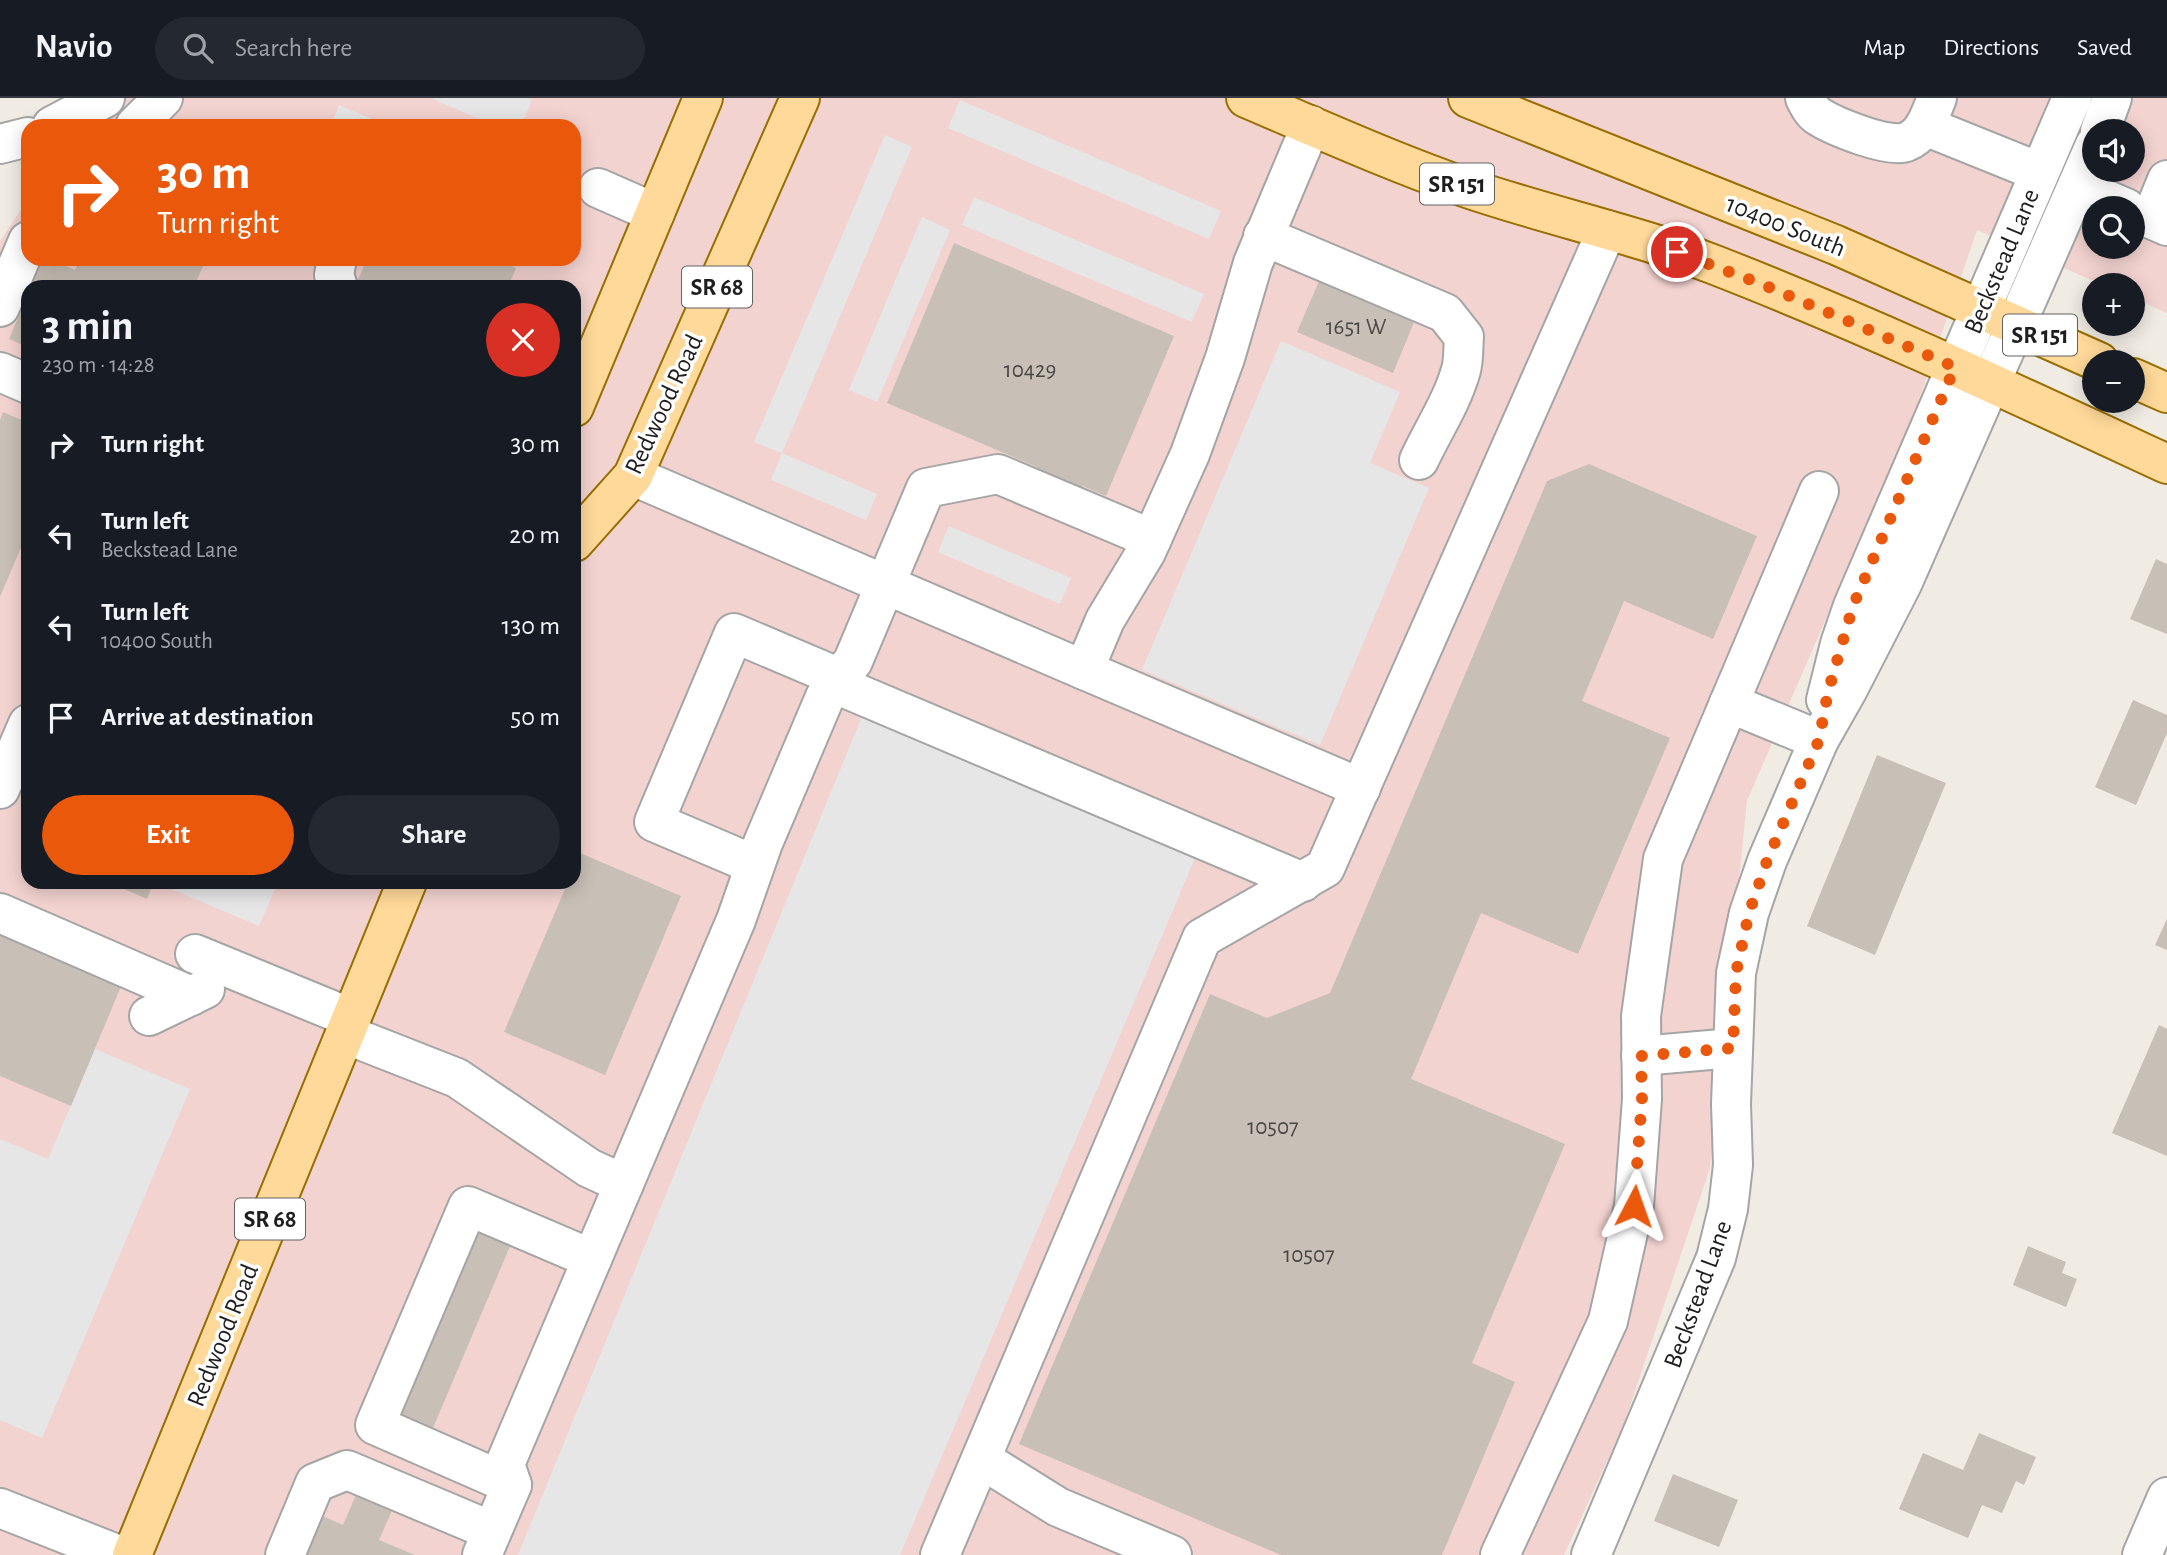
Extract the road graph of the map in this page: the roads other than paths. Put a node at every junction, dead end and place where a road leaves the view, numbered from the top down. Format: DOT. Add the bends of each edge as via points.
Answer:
graph roads {
  1 [pos="105,98"];
  2 [pos="163,98"];
  3 [pos="703,98"];
  4 [pos="800,98"];
  5 [pos="1246,98"];
  6 [pos="1468,98"];
  7 [pos="1805,98"];
  8 [pos="2072,98"];
  9 [pos="2112,98"];
  10 [pos="1931,112"];
  11 [pos="65,119"];
  12 [pos="142,119"];
  13 [pos="2104,119"];
  14 [pos="1311,125"];
  15 [pos="21,139"];
  16 [pos="0,144"];
  17 [pos="2039,172"];
  18 [pos="2082,175"];
  19 [pos="2167,180"];
  20 [pos="2077,187"];
  21 [pos="598,188"];
  22 [pos="2098,196"];
  23 [pos="655,213"];
  24 [pos="2145,214"];
  25 [pos="1607,230"];
  26 [pos="1263,236"];
  27 [pos="21,258"];
  28 [pos="0,307"];
  29 [pos="1981,308"];
  30 [pos="2016,324"];
  31 [pos="2082,354"];
  32 [pos="1955,367"];
  33 [pos="0,372"];
  34 [pos="21,381"];
  35 [pos="1990,383"];
  36 [pos="2145,383"];
  37 [pos="581,390"];
  38 [pos="2167,393"];
  39 [pos="1419,460"];
  40 [pos="2167,464"];
  41 [pos="633,476"];
  42 [pos="1819,491"];
  43 [pos="581,534"];
  44 [pos="1152,539"];
  45 [pos="885,585"];
  46 [pos="1084,670"];
  47 [pos="838,681"];
  48 [pos="1729,703"];
  49 [pos="21,740"];
  50 [pos="1819,740"];
  51 [pos="1361,788"];
  52 [pos="0,789"];
  53 [pos="755,865"];
  54 [pos="1303,882"];
  55 [pos="404,889"];
  56 [pos="0,913"];
  57 [pos="195,954"];
  58 [pos="238,973"];
  59 [pos="191,996"];
  60 [pos="149,1016"];
  61 [pos="348,1026"];
  62 [pos="1733,1048"];
  63 [pos="1641,1056"];
  64 [pos="624,1184"];
  65 [pos="592,1259"];
  66 [pos="981,1459"];
  67 [pos="512,1485"];
  68 [pos="2167,1497"];
  69 [pos="0,1508"];
  70 [pos="487,1543"];
  71 [pos="119,1555"];
  72 [pos="132,1555"];
  73 [pos="285,1555"];
  74 [pos="940,1555"];
  75 [pos="1172,1555"];
  76 [pos="1500,1555"];
  77 [pos="1591,1555"];
  78 [pos="2142,1555"];
  1 -- 11 [label="street"];
  2 -- 12 [label="street"];
  3 -- 23 [label="main road"];
  4 -- 41 [label="main road, Redwood Road / SR 68"];
  5 -- 14 [label="main road, SR 151"];
  6 -- 29 [label="main road, 10400 South / SR 151" via="1746,208"];
  7 -- 10 [label="street" via="1816,116 1893,145 1917,136"];
  8 -- 17 [label="street, Beckstead Lane"];
  9 -- 13 [label="street"];
  10 -- 17 [label="street"];
  14 -- 25 [label="main road, SR 151" via="1469,188"];
  14 -- 26 [label="street"];
  15 -- 16 [label="street"];
  17 -- 29 [label="street, Beckstead Lane"];
  18 -- 20 [label="street, Beckstead Lane"];
  19 -- 24 [label="street"];
  20 -- 22 [label="street"];
  20 -- 30 [label="street, Beckstead Lane"];
  21 -- 23 [label="street"];
  23 -- 37 [label="main road"];
  25 -- 32 [label="main road, SR 151" via="1714,265"];
  25 -- 51 [label="street"];
  26 -- 39 [label="street" via="1445,313 1464,337 1461,368"];
  26 -- 44 [label="street" via="1222,367"];
  27 -- 28 [label="street"];
  29 -- 30 [label="main road, 10400 South / SR 151"];
  29 -- 32 [label="street, Beckstead Lane"];
  30 -- 31 [label="main road, 10400 South / SR 151"];
  30 -- 35 [label="street, Beckstead Lane"];
  32 -- 35 [label="main road, SR 151"];
  32 -- 50 [label="street, Beckstead Lane" via="1853,606 1830,680"];
  33 -- 34 [label="street"];
  35 -- 40 [label="main road, SR 151"];
  35 -- 50 [label="street, Beckstead Lane" via="1902,584"];
  36 -- 38 [label="main road"];
  41 -- 43 [label="main road, Redwood Road / SR 68"];
  41 -- 45 [label="street"];
  42 -- 48 [label="street"];
  44 -- 45 [label="street" via="998,474 926,488"];
  44 -- 46 [label="street" via="1105,620"];
  45 -- 46 [label="street"];
  45 -- 47 [label="street" via="853,661"];
  46 -- 51 [label="street"];
  47 -- 53 [label="street" via="825,697"];
  47 -- 53 [label="street" via="734,633 654,822"];
  47 -- 54 [label="street"];
  48 -- 50 [label="street"];
  48 -- 63 [label="street" via="1663,859 1641,1016"];
  49 -- 52 [label="street"];
  50 -- 62 [label="street, Beckstead Lane" via="1749,913 1736,973"];
  51 -- 54 [label="street" via="1325,868"];
  53 -- 64 [label="street"];
  54 -- 66 [label="street" via="1202,938"];
  55 -- 61 [label="main road, Redwood Road / SR 68"];
  56 -- 59 [label="street"];
  57 -- 58 [label="street"];
  58 -- 59 [label="street"];
  58 -- 61 [label="street"];
  59 -- 60 [label="street"];
  61 -- 64 [label="street" via="457,1078 589,1168"];
  61 -- 72 [label="main road, Redwood Road / SR 68"];
  62 -- 63 [label="street"];
  62 -- 77 [label="street, Beckstead Lane" via="1733,1165 1716,1258"];
  63 -- 76 [label="street" via="1634,1206 1608,1321"];
  64 -- 65 [label="street"];
  65 -- 67 [label="street" via="505,1464"];
  65 -- 67 [label="street" via="468,1206 374,1425"];
  66 -- 74 [label="street"];
  66 -- 75 [label="street" via="1058,1507"];
  67 -- 70 [label="street"];
  68 -- 78 [label="street"];
  69 -- 71 [label="street"];
  70 -- 73 [label="street" via="347,1469 315,1483"];
}
